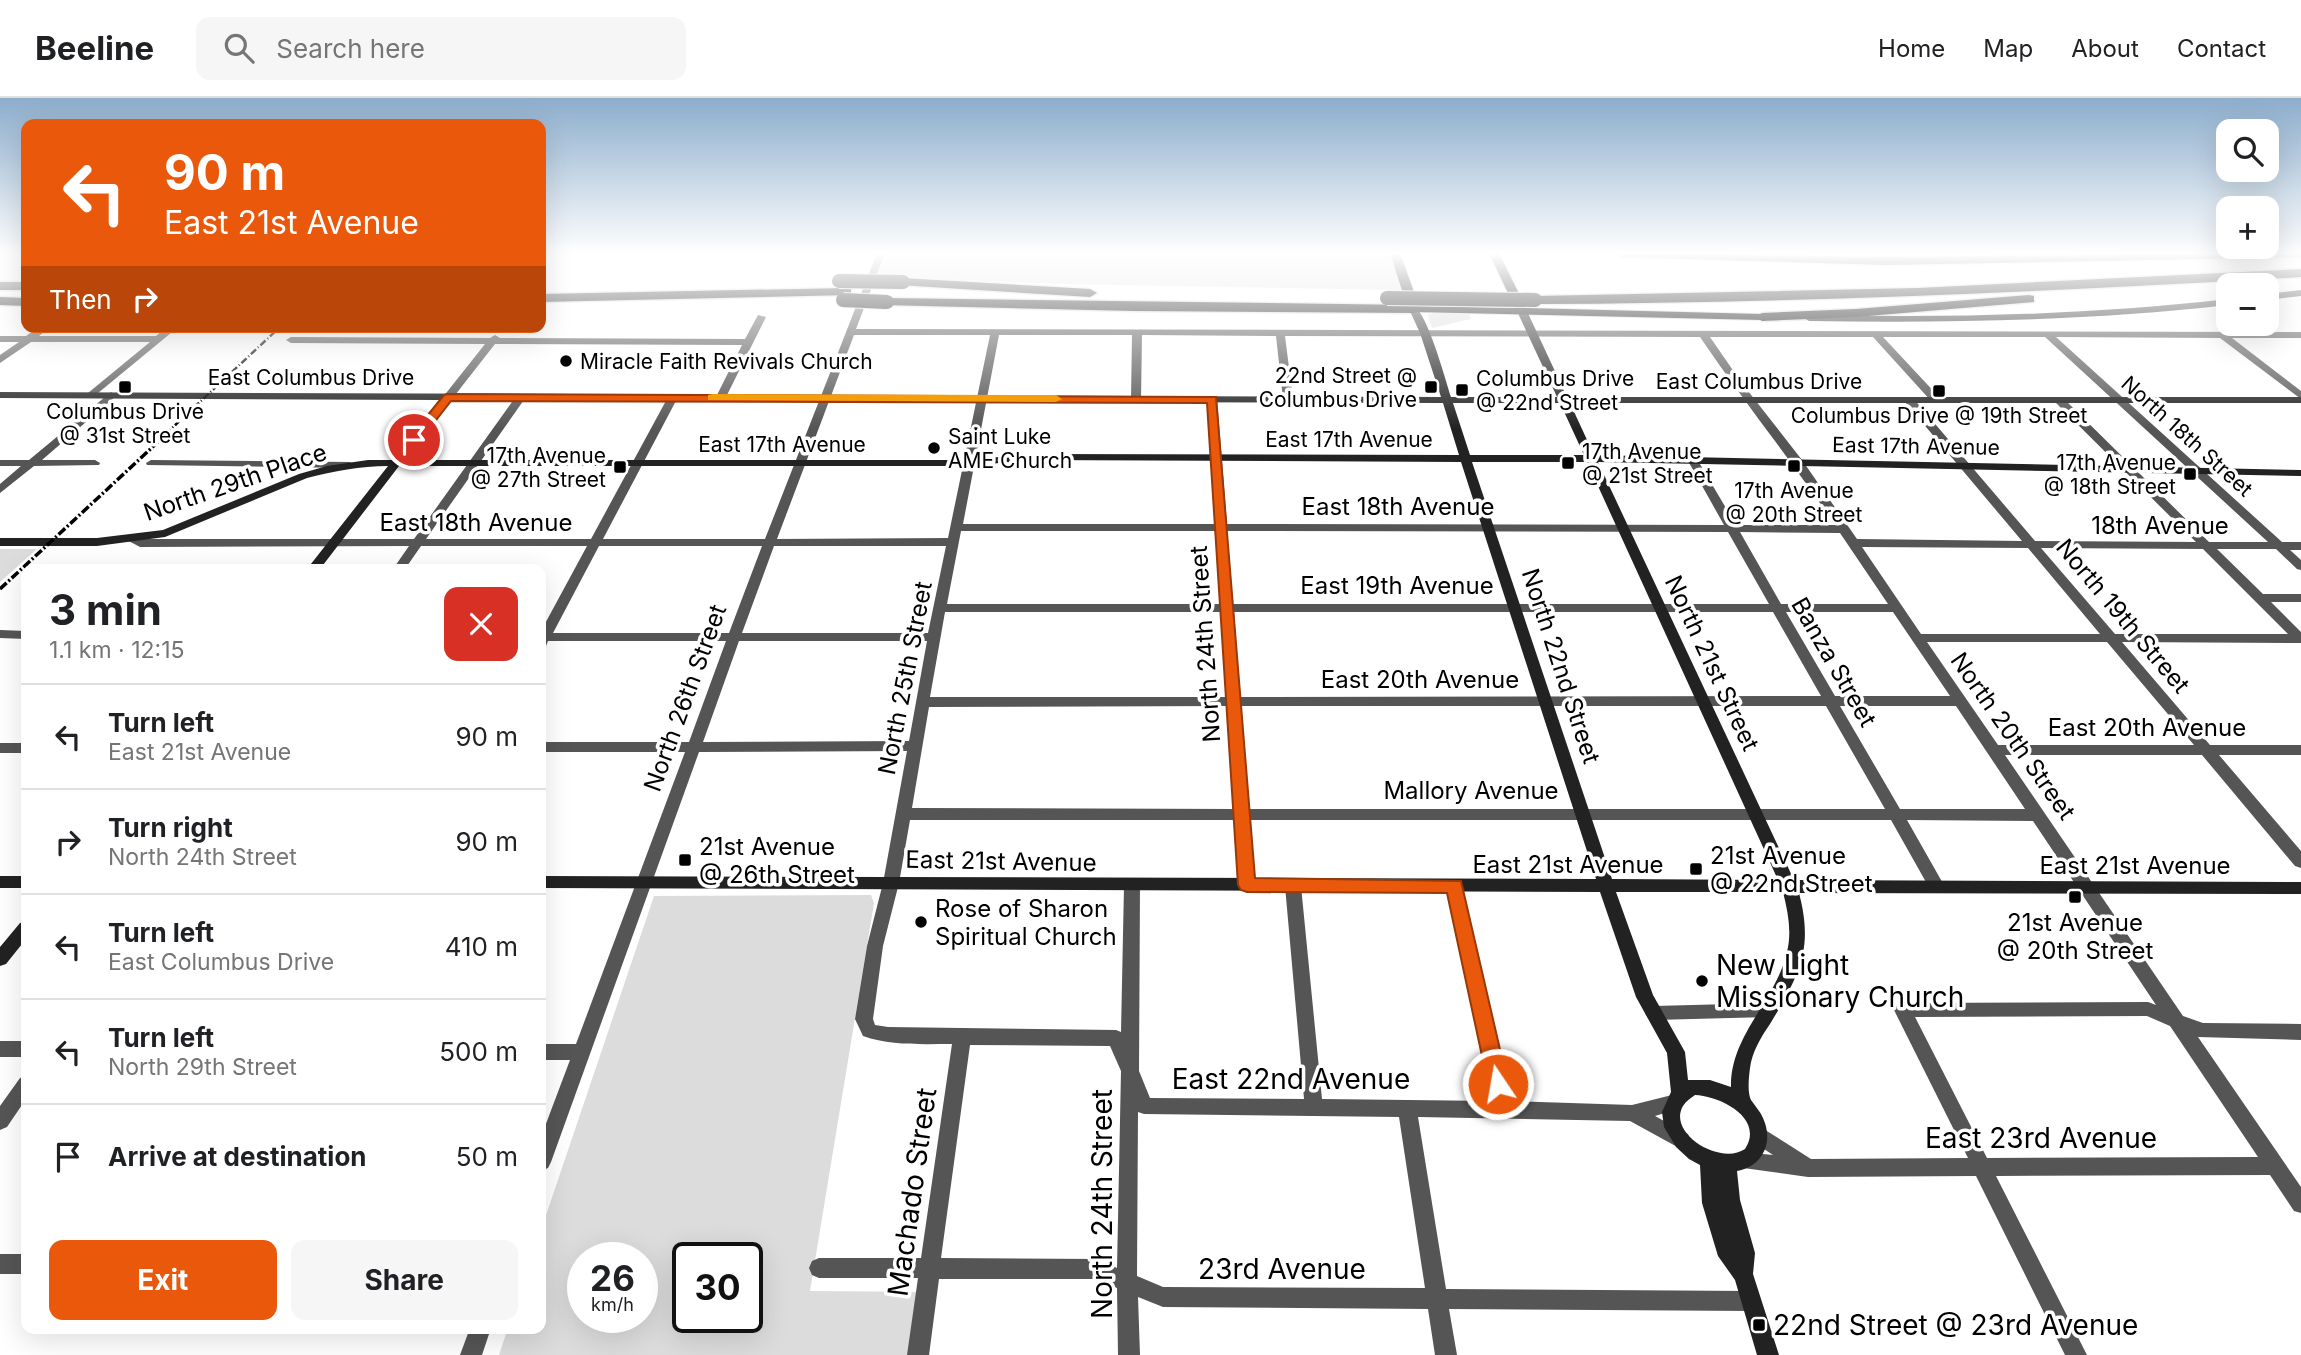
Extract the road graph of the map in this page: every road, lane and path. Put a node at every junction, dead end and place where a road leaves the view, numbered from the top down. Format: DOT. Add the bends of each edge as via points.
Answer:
graph roads {
  1 [pos="858,312"];
  2 [pos="1415,312"];
  3 [pos="1522,312"];
  4 [pos="1601,312"];
  5 [pos="1853,312"];
  6 [pos="2125,312"];
  7 [pos="761,317"];
  8 [pos="1762,317"];
  9 [pos="850,331"];
  10 [pos="995,332"];
  11 [pos="1137,332"];
  12 [pos="37,333"];
  13 [pos="167,333"];
  14 [pos="1280,333"];
  15 [pos="1425,333"];
  16 [pos="1530,333"];
  17 [pos="1703,334"];
  18 [pos="1875,334"];
  19 [pos="2047,334"];
  20 [pos="2216,334"];
  21 [pos="2279,335"];
  22 [pos="2301,335"];
  23 [pos="2224,336"];
  24 [pos="495,338"];
  25 [pos="0,339"];
  26 [pos="29,339"];
  27 [pos="160,339"];
  28 [pos="291,340"];
  29 [pos="750,342"];
  30 [pos="0,360"];
  31 [pos="0,395"];
  32 [pos="92,395"];
  33 [pos="111,395"];
  34 [pos="448,397"];
  35 [pos="521,397"];
  36 [pos="673,397"];
  37 [pos="721,397"];
  38 [pos="823,398"];
  39 [pos="982,398"];
  40 [pos="2301,398"];
  41 [pos="1136,399"];
  42 [pos="1212,399"];
  43 [pos="1288,399"];
  44 [pos="1446,400"];
  45 [pos="1560,400"];
  46 [pos="1909,400"];
  47 [pos="1936,400"];
  48 [pos="2059,400"];
  49 [pos="2120,400"];
  50 [pos="1752,401"];
  51 [pos="1216,458"];
  52 [pos="1465,459"];
  53 [pos="1588,459"];
  54 [pos="1692,459"];
  55 [pos="1798,462"];
  56 [pos="0,463"];
  57 [pos="32,463"];
  58 [pos="95,463"];
  59 [pos="151,463"];
  60 [pos="396,463"];
  61 [pos="968,463"];
  62 [pos="474,464"];
  63 [pos="799,464"];
  64 [pos="349,465"];
  65 [pos="636,465"];
  66 [pos="1967,467"];
  67 [pos="2129,468"];
  68 [pos="2199,472"];
  69 [pos="2301,473"];
  70 [pos="0,491"];
  71 [pos="956,527"];
  72 [pos="1221,527"];
  73 [pos="1488,528"];
  74 [pos="1620,528"];
  75 [pos="1732,528"];
  76 [pos="1841,529"];
  77 [pos="131,539"];
  78 [pos="0,542"];
  79 [pos="953,542"];
  80 [pos="333,543"];
  81 [pos="418,543"];
  82 [pos="769,543"];
  83 [pos="1851,543"];
  84 [pos="594,544"];
  85 [pos="2034,545"];
  86 [pos="2278,546"];
  87 [pos="2301,546"];
  88 [pos="2209,547"];
  89 [pos="317,564"];
  90 [pos="403,564"];
  91 [pos="2301,566"];
  92 [pos="2260,598"];
  93 [pos="2301,598"];
  94 [pos="1227,607"];
  95 [pos="942,608"];
  96 [pos="1514,608"];
  97 [pos="1894,608"];
  98 [pos="1658,609"];
  99 [pos="1778,609"];
  100 [pos="546,632"];
  101 [pos="0,635"];
  102 [pos="21,635"];
  103 [pos="736,637"];
  104 [pos="934,637"];
  105 [pos="1915,638"];
  106 [pos="2111,638"];
  107 [pos="546,639"];
  108 [pos="2300,639"];
  109 [pos="1234,701"];
  110 [pos="1959,701"];
  111 [pos="923,702"];
  112 [pos="1545,702"];
  113 [pos="1702,703"];
  114 [pos="1832,703"];
  115 [pos="915,746"];
  116 [pos="546,747"];
  117 [pos="695,747"];
  118 [pos="0,748"];
  119 [pos="21,748"];
  120 [pos="1993,750"];
  121 [pos="2203,750"];
  122 [pos="2301,750"];
  123 [pos="1243,813"];
  124 [pos="1581,813"];
  125 [pos="903,814"];
  126 [pos="1754,815"];
  127 [pos="2039,815"];
  128 [pos="1896,816"];
  129 [pos="2301,862"];
  130 [pos="0,882"];
  131 [pos="21,882"];
  132 [pos="546,882"];
  133 [pos="644,882"];
  134 [pos="891,883"];
  135 [pos="1247,885"];
  136 [pos="1132,886"];
  137 [pos="1293,886"];
  138 [pos="1454,886"];
  139 [pos="1937,887"];
  140 [pos="2087,887"];
  141 [pos="1607,888"];
  142 [pos="1790,888"];
  143 [pos="2301,888"];
  144 [pos="21,934"];
  145 [pos="0,959"];
  146 [pos="1769,1010"];
  147 [pos="1654,1013"];
  148 [pos="2176,1021"];
  149 [pos="869,1031"];
  150 [pos="2301,1032"];
  151 [pos="962,1037"];
  152 [pos="0,1049"];
  153 [pos="21,1049"];
  154 [pos="546,1052"];
  155 [pos="580,1052"];
  156 [pos="1131,1070"];
  157 [pos="21,1091"];
  158 [pos="1676,1098"];
  159 [pos="1741,1101"];
  160 [pos="1314,1107"];
  161 [pos="1407,1108"];
  162 [pos="1504,1109"];
  163 [pos="1632,1113"];
  164 [pos="0,1121"];
  165 [pos="1759,1135"];
  166 [pos="1681,1140"];
  167 [pos="546,1148"];
  168 [pos="1726,1161"];
  169 [pos="1982,1166"];
  170 [pos="2274,1166"];
  171 [pos="1808,1168"];
  172 [pos="2300,1200"];
  173 [pos="0,1264"];
  174 [pos="21,1264"];
  175 [pos="819,1268"];
  176 [pos="928,1269"];
  177 [pos="1127,1281"];
  178 [pos="1437,1298"];
  179 [pos="1751,1301"];
  180 [pos="479,1334"];
  181 [pos="471,1355"];
  182 [pos="918,1355"];
  183 [pos="1129,1355"];
  184 [pos="1446,1355"];
  185 [pos="1768,1355"];
  186 [pos="2076,1355"];
  1 -- 9 [label="street, North 26th Street"];
  2 -- 15 [label="main road, North 22nd Street"];
  3 -- 16 [label="main road, North 21st Street"];
  4 -- 8 [label="main road"];
  5 -- 8 [label="highway"];
  6 -- 8 [label="main road" via="1965,321"];
  7 -- 29 [label="street"];
  9 -- 10 [label="street"];
  9 -- 38 [label="street, North 26th Street"];
  10 -- 11 [label="street"];
  10 -- 39 [label="street, North 25th Street"];
  11 -- 14 [label="street"];
  11 -- 41 [label="street"];
  12 -- 26 [label="street"];
  13 -- 27 [label="street"];
  14 -- 15 [label="street"];
  14 -- 43 [label="street"];
  15 -- 16 [label="street"];
  15 -- 44 [label="main road, North 22nd Street"];
  16 -- 17 [label="street"];
  16 -- 45 [label="main road, North 21st Street"];
  17 -- 18 [label="street"];
  17 -- 50 [label="street, North 20th Street"];
  18 -- 19 [label="street"];
  18 -- 47 [label="street"];
  19 -- 20 [label="street"];
  19 -- 49 [label="street, North 18th Street"];
  21 -- 22 [label="street"];
  23 -- 40 [label="street"];
  24 -- 28 [label="street"];
  24 -- 29 [label="street"];
  24 -- 34 [label="street"];
  25 -- 26 [label="street"];
  26 -- 27 [label="street"];
  26 -- 30 [label="street"];
  27 -- 32 [label="street"];
  29 -- 37 [label="street"];
  31 -- 32 [label="main road, East Columbus Drive"];
  32 -- 33 [label="main road, East Columbus Drive"];
  33 -- 34 [label="main road, East Columbus Drive"];
  33 -- 57 [label="street"];
  34 -- 35 [label="main road, East Columbus Drive"];
  34 -- 60 [label="main road"];
  35 -- 36 [label="main road, East Columbus Drive"];
  35 -- 62 [label="street"];
  36 -- 37 [label="main road, East Columbus Drive"];
  36 -- 65 [label="street"];
  37 -- 38 [label="main road, East Columbus Drive"];
  38 -- 39 [label="main road, East Columbus Drive"];
  38 -- 63 [label="street, North 26th Street"];
  39 -- 41 [label="main road, East Columbus Drive"];
  39 -- 61 [label="street, North 25th Street"];
  40 -- 49 [label="main road, East Columbus Drive"];
  41 -- 42 [label="main road, East Columbus Drive"];
  42 -- 43 [label="main road, East Columbus Drive"];
  42 -- 51 [label="street, North 24th Street"];
  43 -- 44 [label="main road, East Columbus Drive"];
  44 -- 45 [label="main road, East Columbus Drive"];
  44 -- 52 [label="main road, North 22nd Street"];
  45 -- 50 [label="main road, East Columbus Drive"];
  45 -- 53 [label="main road, North 21st Street"];
  46 -- 47 [label="main road, East Columbus Drive"];
  46 -- 50 [label="main road, East Columbus Drive"];
  46 -- 66 [label="street, North 19th Street"];
  47 -- 48 [label="main road, East Columbus Drive"];
  48 -- 49 [label="main road, East Columbus Drive"];
  48 -- 67 [label="street"];
  49 -- 68 [label="street, North 18th Street"];
  50 -- 55 [label="street, North 20th Street"];
  51 -- 52 [label="main road, East 17th Avenue"];
  51 -- 61 [label="main road, East 17th Avenue" via="1031,457"];
  51 -- 72 [label="street, North 24th Street"];
  52 -- 53 [label="main road, East 17th Avenue"];
  52 -- 73 [label="main road, North 22nd Street"];
  53 -- 54 [label="main road, East 17th Avenue"];
  53 -- 74 [label="main road, North 21st Street"];
  54 -- 55 [label="main road, East 17th Avenue"];
  54 -- 75 [label="street, Banza Street"];
  55 -- 66 [label="main road, East 17th Avenue"];
  55 -- 76 [label="street, North 20th Street"];
  56 -- 57 [label="street"];
  57 -- 58 [label="street"];
  57 -- 70 [label="street"];
  59 -- 64 [label="street"];
  60 -- 62 [label="main road, East 17th Avenue"];
  60 -- 64 [label="main road, North 29th Place"];
  60 -- 80 [label="main road"];
  61 -- 63 [label="main road, East 17th Avenue"];
  61 -- 71 [label="street, North 25th Street"];
  62 -- 65 [label="main road, East 17th Avenue"];
  62 -- 81 [label="street"];
  63 -- 65 [label="main road, East 17th Avenue"];
  63 -- 82 [label="street, North 26th Street"];
  64 -- 77 [label="main road, North 29th Place" via="281,484 193,524"];
  65 -- 84 [label="street"];
  66 -- 67 [label="main road, East 17th Avenue"];
  66 -- 85 [label="street, North 19th Street"];
  67 -- 68 [label="main road, East 17th Avenue"];
  67 -- 88 [label="street"];
  68 -- 69 [label="main road, East 17th Avenue"];
  68 -- 86 [label="street, North 18th Street"];
  71 -- 72 [label="street, East 18th Avenue"];
  71 -- 79 [label="street, North 25th Street"];
  72 -- 73 [label="street, East 18th Avenue"];
  72 -- 94 [label="street, North 24th Street"];
  73 -- 74 [label="street, East 18th Avenue"];
  73 -- 96 [label="main road, North 22nd Street"];
  74 -- 75 [label="street, East 18th Avenue"];
  74 -- 98 [label="main road, North 21st Street"];
  75 -- 76 [label="street, East 18th Avenue"];
  75 -- 99 [label="street, Banza Street"];
  76 -- 83 [label="street, North 20th Street"];
  77 -- 78 [label="main road, East 18th Avenue"];
  77 -- 80 [label="street, East 18th Avenue" via="140,543"];
  79 -- 82 [label="street, East 18th Avenue"];
  79 -- 95 [label="street, North 25th Street"];
  80 -- 81 [label="street, East 18th Avenue"];
  80 -- 89 [label="main road"];
  81 -- 84 [label="street, East 18th Avenue"];
  81 -- 90 [label="street"];
  82 -- 84 [label="street, East 18th Avenue"];
  82 -- 103 [label="street, North 26th Street"];
  83 -- 85 [label="street, 18th Avenue"];
  83 -- 97 [label="street, North 20th Street"];
  84 -- 100 [label="street"];
  85 -- 88 [label="street, 18th Avenue"];
  85 -- 106 [label="street, North 19th Street"];
  86 -- 87 [label="street, 18th Avenue"];
  86 -- 88 [label="street, 18th Avenue"];
  86 -- 91 [label="street, North 18th Street"];
  88 -- 92 [label="street"];
  92 -- 93 [label="street"];
  92 -- 108 [label="street"];
  94 -- 95 [label="street, East 19th Avenue"];
  94 -- 96 [label="street, East 19th Avenue"];
  94 -- 109 [label="street, North 24th Street"];
  95 -- 104 [label="street, North 25th Street"];
  96 -- 98 [label="street, East 19th Avenue"];
  96 -- 112 [label="main road, North 22nd Street"];
  97 -- 99 [label="street, East 19th Avenue"];
  97 -- 105 [label="street, North 20th Street"];
  98 -- 99 [label="street, East 19th Avenue"];
  98 -- 113 [label="main road, North 21st Street"];
  99 -- 114 [label="street, Banza Street"];
  101 -- 102 [label="street"];
  103 -- 104 [label="street"];
  103 -- 107 [label="street"];
  103 -- 117 [label="street, North 26th Street"];
  104 -- 111 [label="street, North 25th Street"];
  105 -- 106 [label="street"];
  105 -- 110 [label="street, North 20th Street"];
  106 -- 108 [label="street"];
  106 -- 121 [label="street, North 19th Street"];
  109 -- 111 [label="street, East 20th Avenue"];
  109 -- 112 [label="street, East 20th Avenue"];
  109 -- 123 [label="street, North 24th Street"];
  110 -- 114 [label="street, East 20th Avenue"];
  110 -- 120 [label="street, North 20th Street"];
  111 -- 115 [label="street, North 25th Street"];
  112 -- 113 [label="street, East 20th Avenue"];
  112 -- 124 [label="main road, North 22nd Street"];
  113 -- 114 [label="street, East 20th Avenue"];
  113 -- 126 [label="main road, North 21st Street"];
  114 -- 128 [label="street, Banza Street"];
  115 -- 117 [label="street"];
  115 -- 125 [label="street, North 25th Street"];
  116 -- 117 [label="street"];
  117 -- 133 [label="street, North 26th Street"];
  118 -- 119 [label="street"];
  120 -- 121 [label="street, East 20th Avenue"];
  120 -- 127 [label="street, North 20th Street"];
  121 -- 122 [label="street, East 20th Avenue"];
  121 -- 129 [label="street, North 19th Street"];
  123 -- 124 [label="street, Mallory Avenue"];
  123 -- 125 [label="street, Mallory Avenue"];
  123 -- 135 [label="street, North 24th Street"];
  124 -- 126 [label="street, Mallory Avenue"];
  124 -- 141 [label="main road, North 22nd Street"];
  125 -- 134 [label="street, North 25th Street"];
  126 -- 128 [label="street, Mallory Avenue"];
  126 -- 142 [label="main road, North 21st Street"];
  127 -- 128 [label="street, Mallory Avenue"];
  127 -- 140 [label="street, North 20th Street"];
  128 -- 139 [label="street, Banza Street"];
  130 -- 131 [label="main road"];
  132 -- 133 [label="main road, East 21st Avenue"];
  133 -- 134 [label="main road, East 21st Avenue"];
  133 -- 155 [label="street, North 26th Street"];
  134 -- 136 [label="main road, East 21st Avenue"];
  134 -- 149 [label="street, North 25th Street" via="873,957 864,1019"];
  135 -- 136 [label="main road, East 21st Avenue"];
  135 -- 137 [label="main road, East 21st Avenue"];
  136 -- 156 [label="street, North 24th Street"];
  137 -- 138 [label="main road, East 21st Avenue"];
  137 -- 160 [label="street"];
  138 -- 141 [label="main road, East 21st Avenue"];
  138 -- 162 [label="street"];
  139 -- 140 [label="main road, East 21st Avenue"];
  139 -- 142 [label="main road, East 21st Avenue"];
  140 -- 143 [label="main road, East 21st Avenue"];
  140 -- 148 [label="street, North 20th Street"];
  141 -- 142 [label="main road, East 21st Avenue"];
  141 -- 147 [label="main road, North 22nd Street"];
  142 -- 146 [label="main road, North 21st Street" via="1798,929 1794,964"];
  144 -- 145 [label="main road"];
  146 -- 147 [label="street"];
  146 -- 159 [label="main road, North 21st Street" via="1741,1065"];
  147 -- 158 [label="main road, North 22nd Street" via="1676,1052"];
  148 -- 150 [label="street" via="2202,1031"];
  148 -- 169 [label="street" via="2148,1010 1903,1010"];
  148 -- 170 [label="street, North 20th Street"];
  149 -- 151 [label="street, East 22nd Avenue"];
  151 -- 156 [label="street, East 22nd Avenue" via="1116,1038"];
  151 -- 176 [label="street, Machado Street"];
  152 -- 153 [label="street"];
  154 -- 155 [label="street"];
  155 -- 167 [label="street, North 26th Street"];
  156 -- 160 [label="street, East 22nd Avenue" via="1144,1106"];
  156 -- 177 [label="street, North 24th Street"];
  157 -- 164 [label="street"];
  158 -- 159 [label="main road" via="1692,1087 1706,1087"];
  158 -- 163 [label="street, East 22nd Avenue"];
  158 -- 166 [label="main road" via="1670,1115"];
  159 -- 165 [label="main road"];
  160 -- 161 [label="street, East 22nd Avenue"];
  161 -- 162 [label="street, East 22nd Avenue"];
  161 -- 178 [label="street"];
  162 -- 163 [label="street, East 22nd Avenue"];
  163 -- 166 [label="street, East 22nd Avenue"];
  165 -- 168 [label="main road" via="1752,1154"];
  165 -- 171 [label="street"];
  166 -- 168 [label="main road"];
  168 -- 171 [label="street, East 23rd Avenue"];
  168 -- 179 [label="main road" via="1713,1203 1728,1256 1744,1274"];
  169 -- 170 [label="street, East 23rd Avenue"];
  169 -- 171 [label="street, East 23rd Avenue"];
  169 -- 186 [label="street"];
  170 -- 172 [label="street, North 20th Street"];
  173 -- 174 [label="street"];
  175 -- 176 [label="street, 23rd Avenue"];
  176 -- 177 [label="street, 23rd Avenue" via="1096,1269"];
  176 -- 182 [label="street, Machado Street"];
  177 -- 178 [label="street, 23rd Avenue" via="1163,1297"];
  177 -- 183 [label="street, North 24th Street"];
  178 -- 179 [label="street, 23rd Avenue"];
  178 -- 184 [label="street"];
  179 -- 185 [label="main road"];
  180 -- 181 [label="street"];
}
